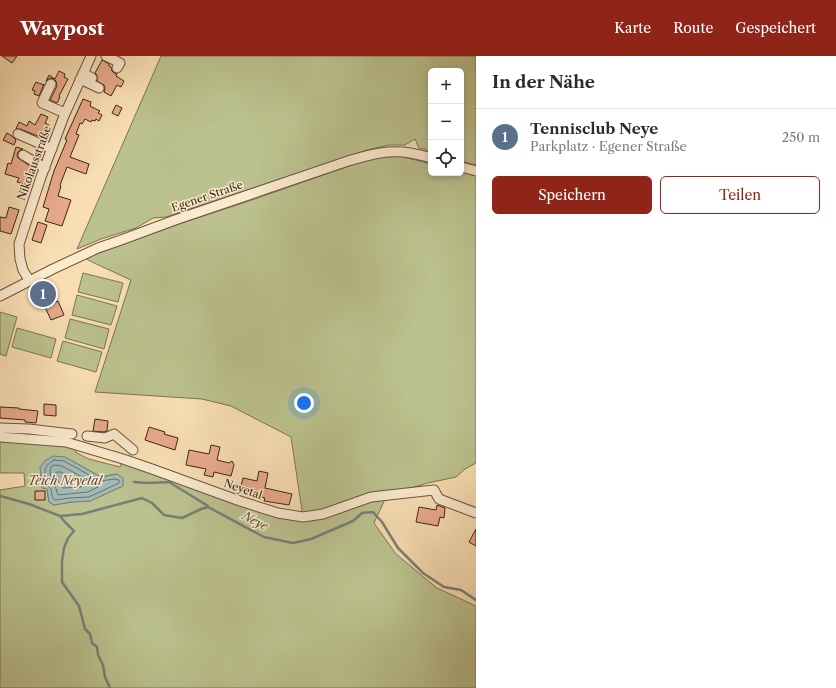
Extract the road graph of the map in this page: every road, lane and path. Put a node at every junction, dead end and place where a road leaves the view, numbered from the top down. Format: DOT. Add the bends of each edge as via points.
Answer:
graph roads {
  1 [pos="91,56"];
  2 [pos="106,56"];
  3 [pos="117,68"];
  4 [pos="81,76"];
  5 [pos="92,78"];
  6 [pos="51,84"];
  7 [pos="99,88"];
  8 [pos="65,113"];
  9 [pos="18,134"];
  10 [pos="52,149"];
  11 [pos="23,155"];
  12 [pos="428,157"];
  13 [pos="45,168"];
  14 [pos="464,168"];
  15 [pos="476,171"];
  16 [pos="29,280"];
  17 [pos="0,296"];
  18 [pos="0,428"];
  19 [pos="72,434"];
  20 [pos="87,436"];
  21 [pos="0,437"];
  22 [pos="133,450"];
  23 [pos="476,513"];
  1 -- 4 [label="street, Nikolausstraße"];
  2 -- 3 [label="street" via="120,63"];
  4 -- 5 [label="street"];
  4 -- 7 [label="street"];
  4 -- 8 [label="street, Nikolausstraße"];
  6 -- 8 [label="street" via="42,102"];
  8 -- 10 [label="street, Nikolausstraße"];
  9 -- 10 [label="street"];
  10 -- 13 [label="street, Nikolausstraße"];
  11 -- 13 [label="street"];
  12 -- 16 [label="street, Egener Straße" via="396,151 369,155 98,248"];
  13 -- 16 [label="street, Nikolausstraße" via="19,244 23,270"];
  14 -- 15 [label="street"];
  16 -- 17 [label="street, Egener Straße"];
  18 -- 19 [label="street"];
  20 -- 22 [label="street" via="105,438 114,434"];
  21 -- 23 [label="street, Neyetal" via="66,442 123,459 240,501 278,513 303,517 323,514 372,497 434,490 439,499"];
}
